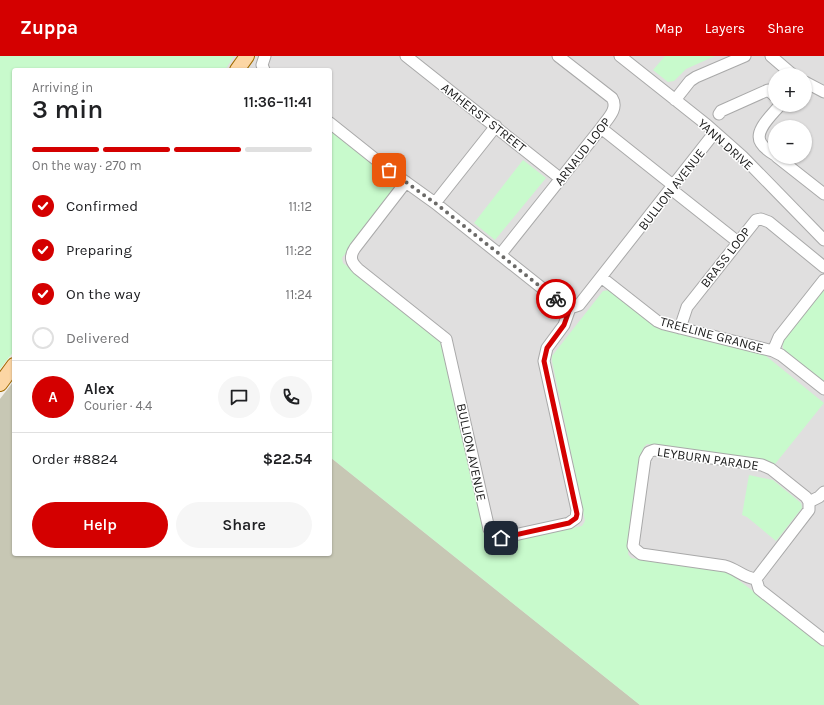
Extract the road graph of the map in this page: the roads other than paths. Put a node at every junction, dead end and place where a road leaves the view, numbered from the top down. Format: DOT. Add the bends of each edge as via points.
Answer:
graph roads {
  1 [pos="242,56"];
  2 [pos="247,56"];
  3 [pos="266,56"];
  4 [pos="406,56"];
  5 [pos="558,56"];
  6 [pos="620,56"];
  7 [pos="745,56"];
  8 [pos="771,56"];
  9 [pos="235,68"];
  10 [pos="238,68"];
  11 [pos="263,68"];
  12 [pos="785,68"];
  13 [pos="812,86"];
  14 [pos="768,90"];
  15 [pos="824,92"];
  16 [pos="675,100"];
  17 [pos="774,112"];
  18 [pos="719,114"];
  19 [pos="332,126"];
  20 [pos="496,126"];
  21 [pos="601,128"];
  22 [pos="715,132"];
  23 [pos="768,149"];
  24 [pos="786,164"];
  25 [pos="561,179"];
  26 [pos="406,182"];
  27 [pos="672,188"];
  28 [pos="824,194"];
  29 [pos="435,203"];
  30 [pos="824,240"];
  31 [pos="738,242"];
  32 [pos="500,255"];
  33 [pos="824,267"];
  34 [pos="601,277"];
  35 [pos="824,280"];
  36 [pos="570,308"];
  37 [pos="680,328"];
  38 [pos="773,351"];
  39 [pos="12,368"];
  40 [pos="0,384"];
  41 [pos="824,389"];
  42 [pos="824,492"];
  43 [pos="810,502"];
  44 [pos="756,579"];
  45 [pos="824,640"];
  1 -- 9 [label="main road"];
  2 -- 10 [label="main road"];
  3 -- 11 [label="street"];
  4 -- 20 [label="street, AMHERST STREET"];
  5 -- 21 [label="street, ARNAUD LOOP" via="613,101 614,108"];
  6 -- 16 [label="street, YANN DRIVE"];
  7 -- 16 [label="street" via="696,77"];
  8 -- 12 [label="street"];
  13 -- 15 [label="street"];
  14 -- 18 [label="street" via="721,110"];
  16 -- 22 [label="street, YANN DRIVE"];
  17 -- 23 [label="street" via="762,126 758,136"];
  19 -- 26 [label="street"];
  20 -- 25 [label="street, AMHERST STREET"];
  20 -- 29 [label="street"];
  21 -- 25 [label="street, ARNAUD LOOP"];
  21 -- 27 [label="street"];
  22 -- 27 [label="street, BULLION AVENUE"];
  22 -- 30 [label="street, YANN DRIVE"];
  24 -- 28 [label="street"];
  25 -- 32 [label="street, ARNAUD LOOP"];
  26 -- 29 [label="street"];
  26 -- 36 [label="street, BULLION AVENUE" via="355,248 350,256 351,260 358,269 446,339 488,529 496,538 569,523 576,518 544,361 547,348 564,325"];
  27 -- 31 [label="street"];
  27 -- 34 [label="street, BULLION AVENUE"];
  29 -- 32 [label="street"];
  31 -- 33 [label="street, BRASS LOOP" via="752,223 761,219 769,222"];
  31 -- 37 [label="street, BRASS LOOP" via="687,307"];
  32 -- 36 [label="street"];
  34 -- 36 [label="street, BULLION AVENUE" via="579,305"];
  34 -- 37 [label="street, TREELINE GRANGE" via="657,321"];
  35 -- 38 [label="street" via="779,337"];
  37 -- 38 [label="street, TREELINE GRANGE"];
  38 -- 41 [label="street, TREELINE GRANGE"];
  39 -- 40 [label="main road"];
  42 -- 43 [label="street"];
  43 -- 44 [label="street" via="809,510"];
  43 -- 44 [label="street, LEYBURN PARADE" via="775,472 762,465 654,450 647,455 633,541 635,549 642,554 725,566 746,578"];
  44 -- 45 [label="street" via="759,589"];
}
